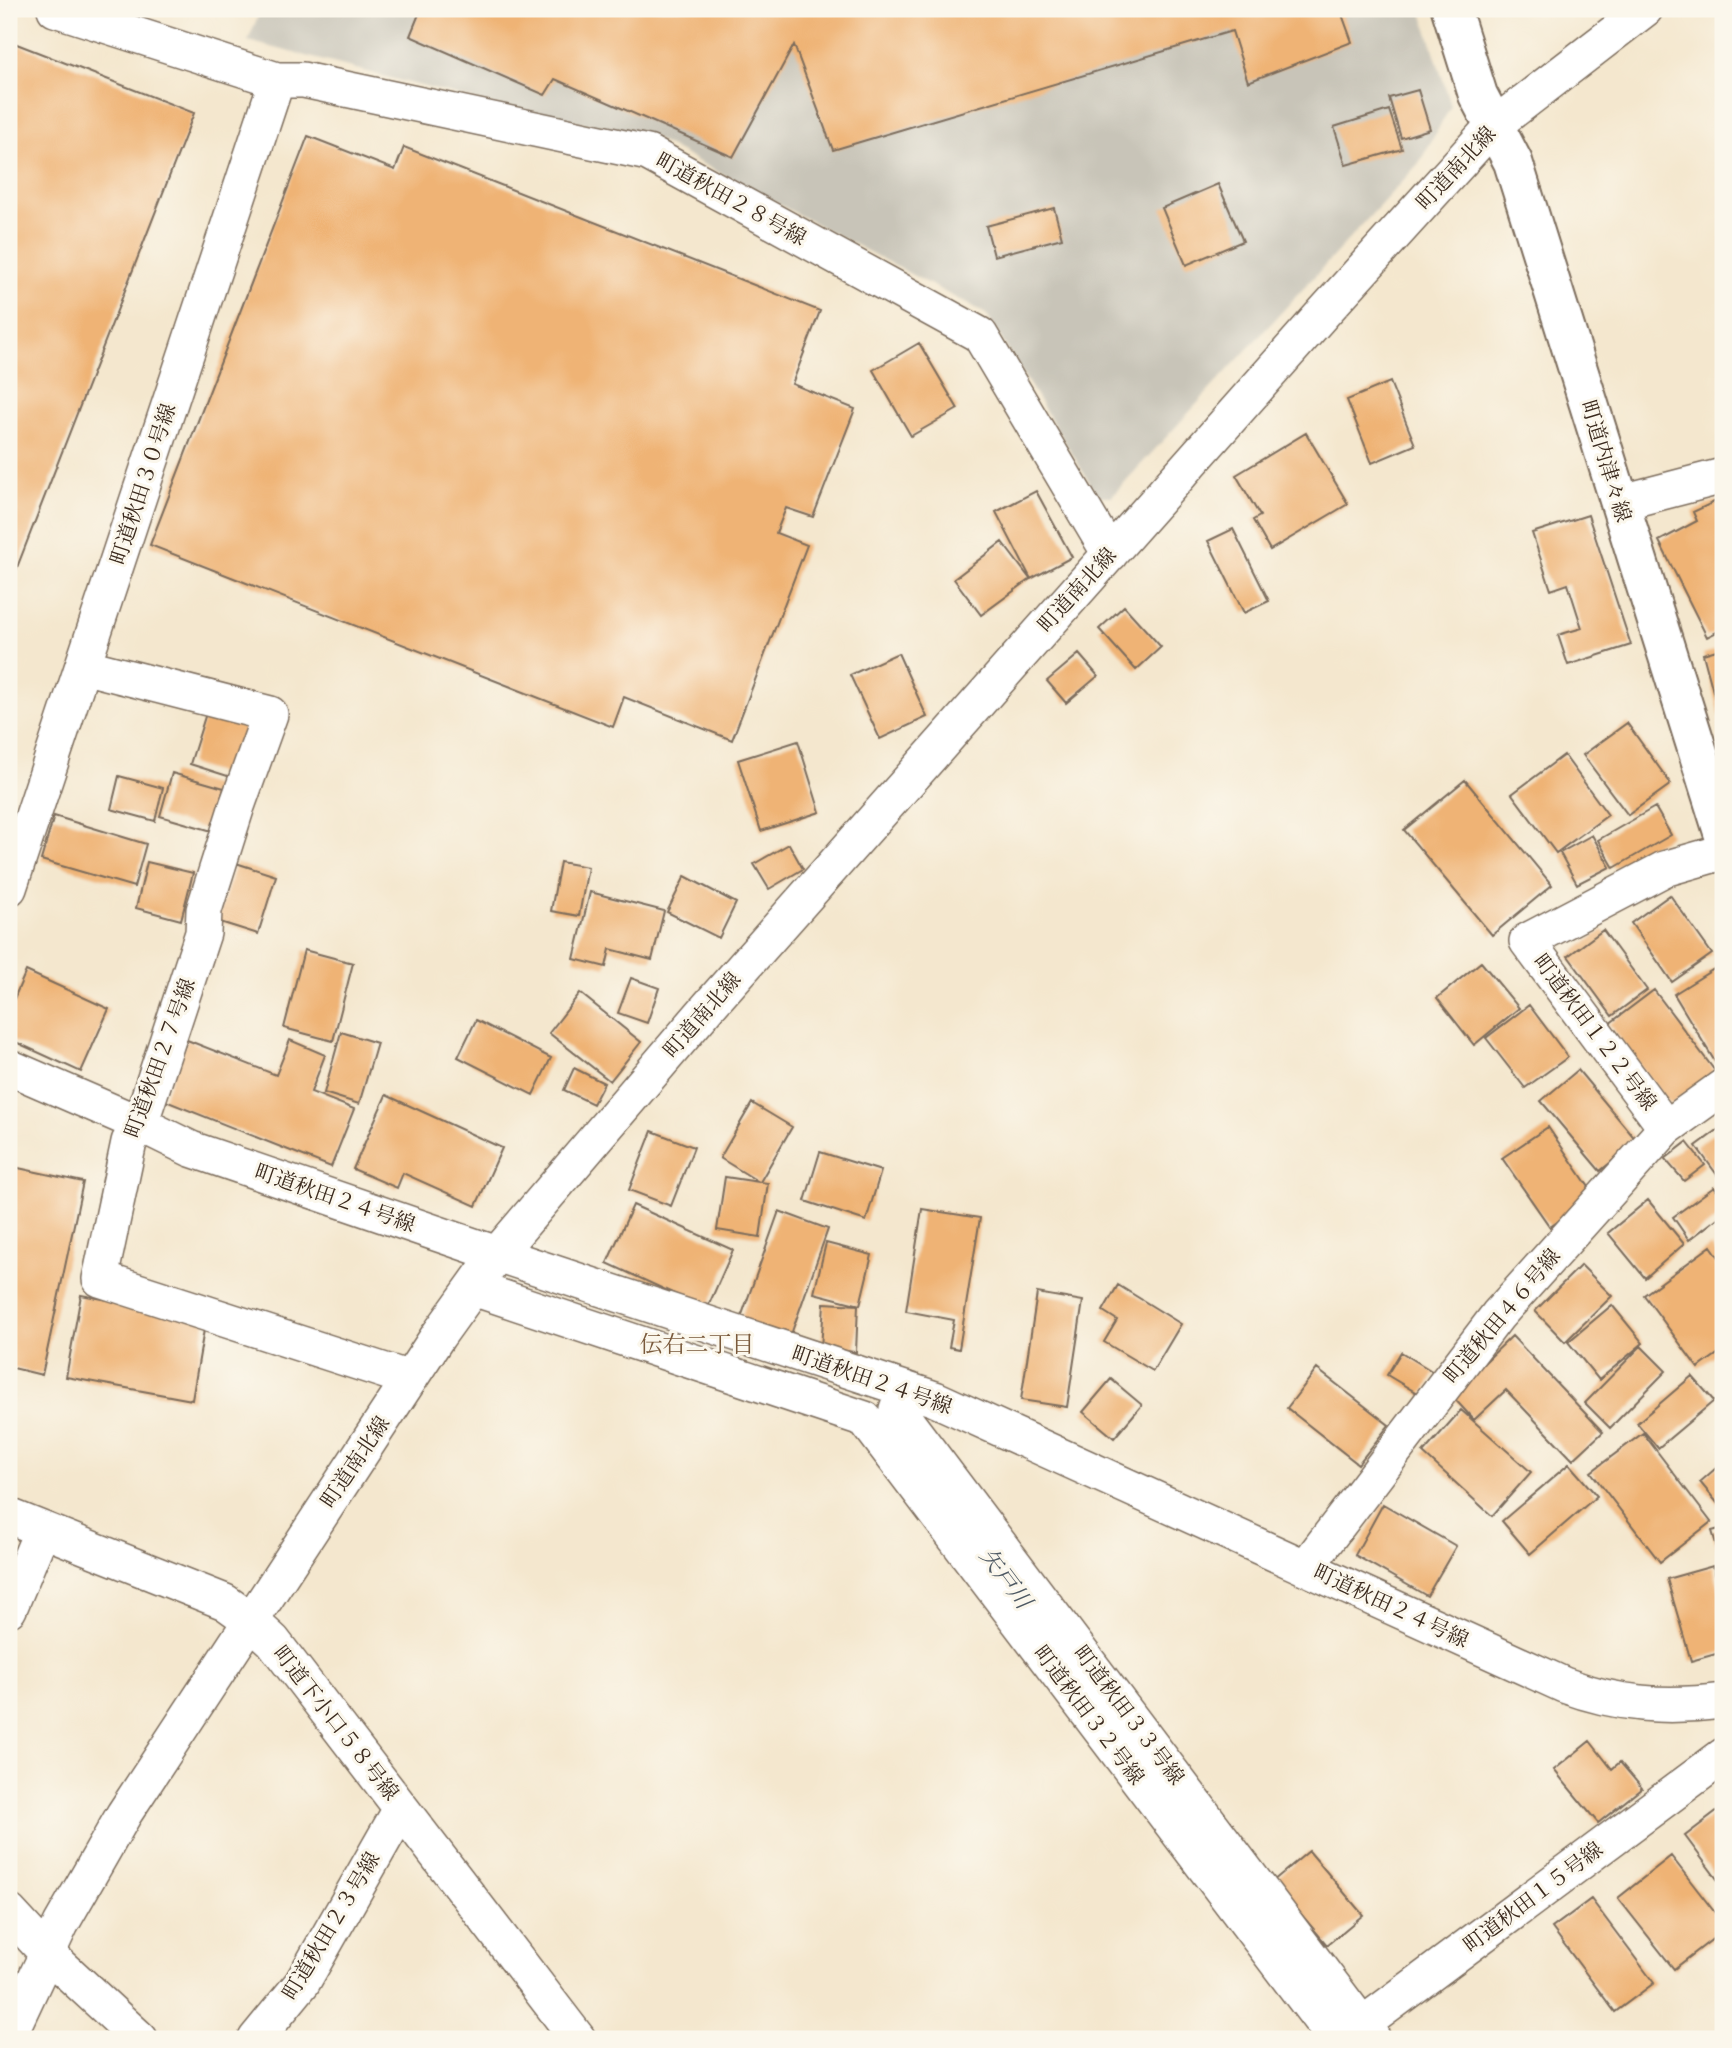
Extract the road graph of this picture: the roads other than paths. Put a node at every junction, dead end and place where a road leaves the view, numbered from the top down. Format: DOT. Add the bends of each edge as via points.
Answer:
graph roads {
  1 [pos="55,9"];
  2 [pos="1451,9"];
  3 [pos="1645,9"];
  4 [pos="277,80"];
  5 [pos="1485,110"];
  6 [pos="1723,477"];
  7 [pos="1619,503"];
  8 [pos="1110,554"];
  9 [pos="83,666"];
  10 [pos="1715,775"];
  11 [pos="1723,832"];
  12 [pos="1723,852"];
  13 [pos="9,888"];
  14 [pos="9,1067"];
  15 [pos="1723,1087"];
  16 [pos="140,1124"];
  17 [pos="1666,1128"];
  18 [pos="497,1254"];
  19 [pos="473,1288"];
  20 [pos="410,1379"];
  21 [pos="905,1388"];
  22 [pos="9,1516"];
  23 [pos="42,1530"];
  24 [pos="1306,1567"];
  25 [pos="9,1609"];
  26 [pos="250,1620"];
  27 [pos="1723,1701"];
  28 [pos="1723,1756"];
  29 [pos="401,1809"];
  30 [pos="9,1912"];
  31 [pos="47,1953"];
  32 [pos="9,2035"];
  33 [pos="1353,2036"];
  34 [pos="139,2039"];
  35 [pos="256,2039"];
  36 [pos="578,2039"];
  1 -- 4 [label="street, 町道秋田２８号線"];
  2 -- 5 [label="street, 町道内津々線"];
  3 -- 5 [label="street, 町道南北線" via="1531,98"];
  4 -- 8 [label="street, 町道秋田２８号線" via="303,80 649,153 980,335"];
  4 -- 9 [label="street, 町道秋田３０号線"];
  5 -- 7 [label="street, 町道内津々線" via="1513,162"];
  5 -- 8 [label="street, 町道南北線"];
  6 -- 7 [label="street"];
  7 -- 10 [label="street, 町道内津々線"];
  8 -- 18 [label="street, 町道南北線" via="709,1006"];
  9 -- 13 [label="street, 町道秋田３０号線"];
  9 -- 16 [label="street, 町道秋田２７号線" via="270,714 204,910 203,933"];
  10 -- 11 [label="street, 町道内津々線"];
  12 -- 17 [label="street, 町道秋田１２２号線" via="1664,869 1527,942"];
  14 -- 16 [label="street, 町道秋田２４号線"];
  15 -- 17 [label="street, 町道秋田４６号線"];
  16 -- 18 [label="street, 町道秋田２４号線" via="191,1149"];
  16 -- 20 [label="street, 町道秋田２７号線" via="129,1142 100,1279"];
  17 -- 24 [label="street, 町道秋田４６号線" via="1498,1315"];
  18 -- 19 [label="street, 町道南北線"];
  18 -- 21 [label="street, 町道秋田２４号線"];
  19 -- 20 [label="street, 町道南北線"];
  19 -- 33 [label="street, 町道秋田３２号線" via="865,1419"];
  20 -- 26 [label="street, 町道南北線"];
  21 -- 24 [label="street, 町道秋田２４号線"];
  21 -- 33 [label="street, 町道秋田３３号線" via="897,1409"];
  22 -- 23 [label="street, 町道下小口５８号線"];
  23 -- 25 [label="street"];
  23 -- 26 [label="street, 町道下小口５８号線" via="225,1602"];
  24 -- 27 [label="street, 町道秋田２４号線" via="1531,1671 1596,1696 1665,1706"];
  26 -- 29 [label="street, 町道下小口５８号線" via="273,1641"];
  26 -- 31 [label="street, 町道南北線" via="124,1814"];
  28 -- 33 [label="street, 町道秋田１５号線"];
  29 -- 35 [label="street, 町道秋田２３号線" via="302,1983"];
  29 -- 36 [label="street, 町道下小口５８号線"];
  30 -- 31 [label="street"];
  31 -- 32 [label="street, 町道南北線"];
  31 -- 34 [label="street"];
}
